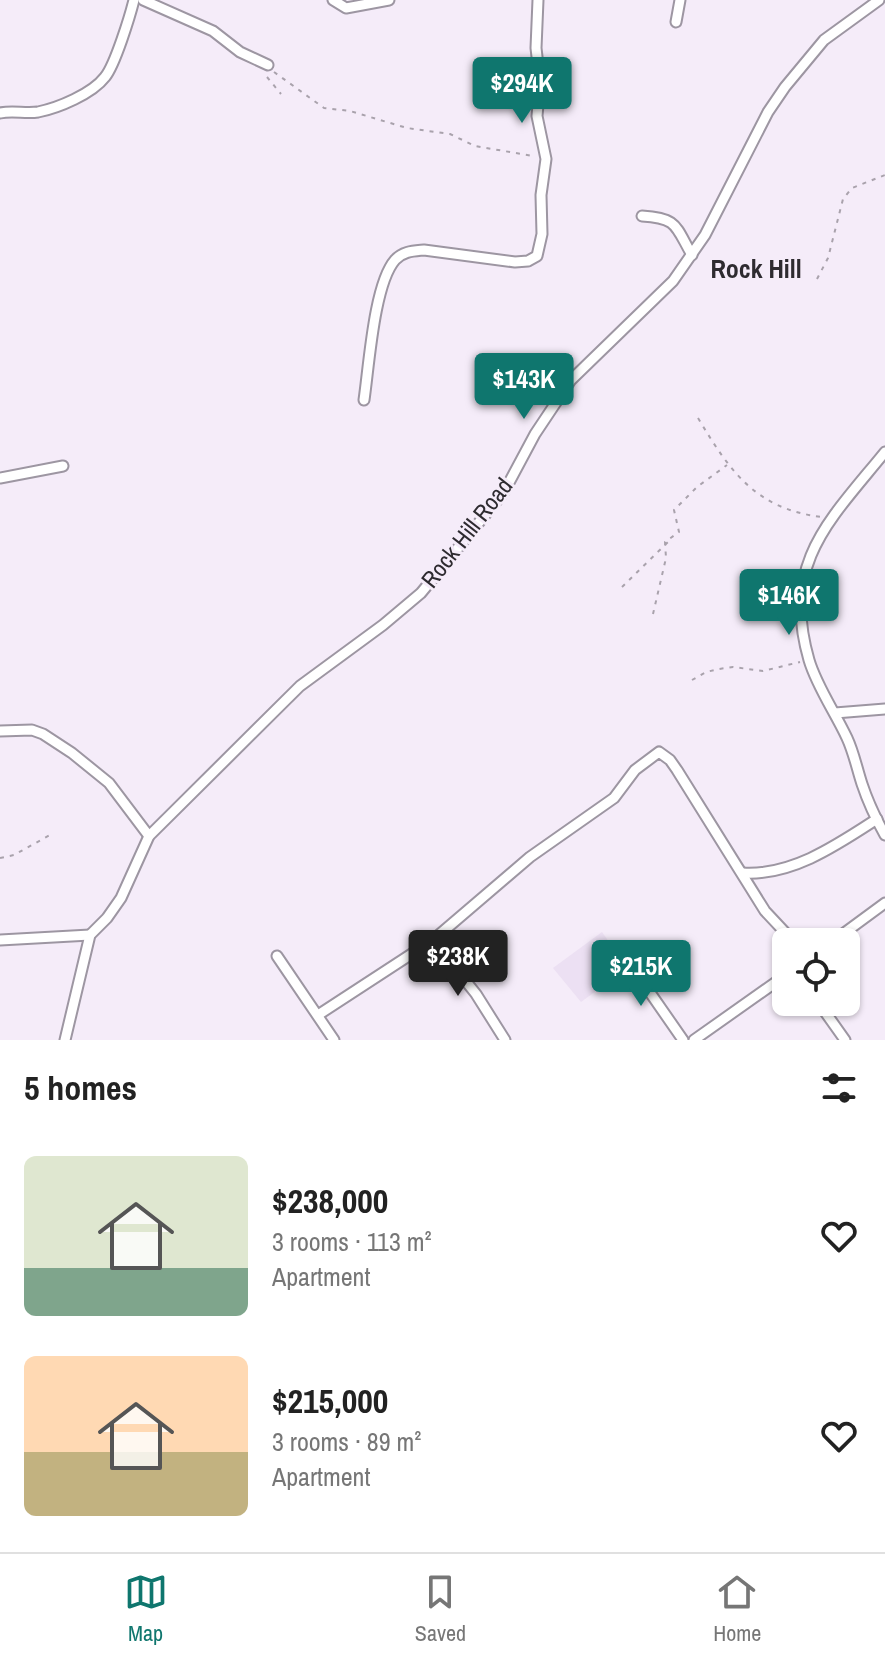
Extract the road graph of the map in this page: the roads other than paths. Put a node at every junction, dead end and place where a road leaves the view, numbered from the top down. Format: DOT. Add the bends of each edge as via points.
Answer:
graph roads {
  1 [pos="134,0"];
  2 [pos="143,0"];
  3 [pos="333,0"];
  4 [pos="389,0"];
  5 [pos="538,0"];
  6 [pos="680,0"];
  7 [pos="879,0"];
  8 [pos="676,22"];
  9 [pos="268,65"];
  10 [pos="0,113"];
  11 [pos="642,216"];
  12 [pos="692,255"];
  13 [pos="364,400"];
  14 [pos="885,452"];
  15 [pos="63,466"];
  16 [pos="0,478"];
  17 [pos="885,709"];
  18 [pos="835,713"];
  19 [pos="0,731"];
  20 [pos="877,819"];
  21 [pos="885,835"];
  22 [pos="149,836"];
  23 [pos="743,873"];
  24 [pos="885,903"];
  25 [pos="781,928"];
  26 [pos="851,928"];
  27 [pos="90,935"];
  28 [pos="0,940"];
  29 [pos="433,940"];
  30 [pos="277,956"];
  31 [pos="626,958"];
  32 [pos="772,985"];
  33 [pos="318,1015"];
  34 [pos="828,1016"];
  35 [pos="65,1040"];
  36 [pos="334,1040"];
  37 [pos="505,1040"];
  38 [pos="683,1040"];
  39 [pos="694,1040"];
  40 [pos="845,1040"];
  1 -- 10 [label="street" via="106,77 96,86 38,112"];
  2 -- 9 [label="street" via="213,31"];
  3 -- 4 [label="street" via="346,8"];
  5 -- 13 [label="street" via="537,116 546,159 537,256 515,262 424,250 395,260 378,299"];
  6 -- 8 [label="street"];
  7 -- 12 [label="street, Rock Hill Road" via="824,40 785,87"];
  11 -- 12 [label="street" via="667,218"];
  12 -- 22 [label="street, Rock Hill Road" via="673,281 571,380 504,492 421,593 300,686"];
  14 -- 18 [label="street" via="831,518 812,550 803,580 809,660"];
  15 -- 16 [label="street"];
  17 -- 18 [label="street"];
  18 -- 20 [label="street"];
  19 -- 22 [label="street" via="32,730 72,753 109,783"];
  20 -- 21 [label="street"];
  20 -- 23 [label="street" via="797,864"];
  22 -- 27 [label="street" via="121,898"];
  23 -- 25 [label="street"];
  23 -- 29 [label="street" via="670,760 659,752 635,770 614,798 530,857"];
  24 -- 26 [label="street"];
  27 -- 28 [label="street"];
  27 -- 35 [label="street"];
  29 -- 33 [label="street"];
  29 -- 37 [label="street"];
  30 -- 33 [label="street"];
  31 -- 38 [label="street"];
  32 -- 39 [label="street"];
  33 -- 36 [label="street"];
  34 -- 40 [label="street"];
}
